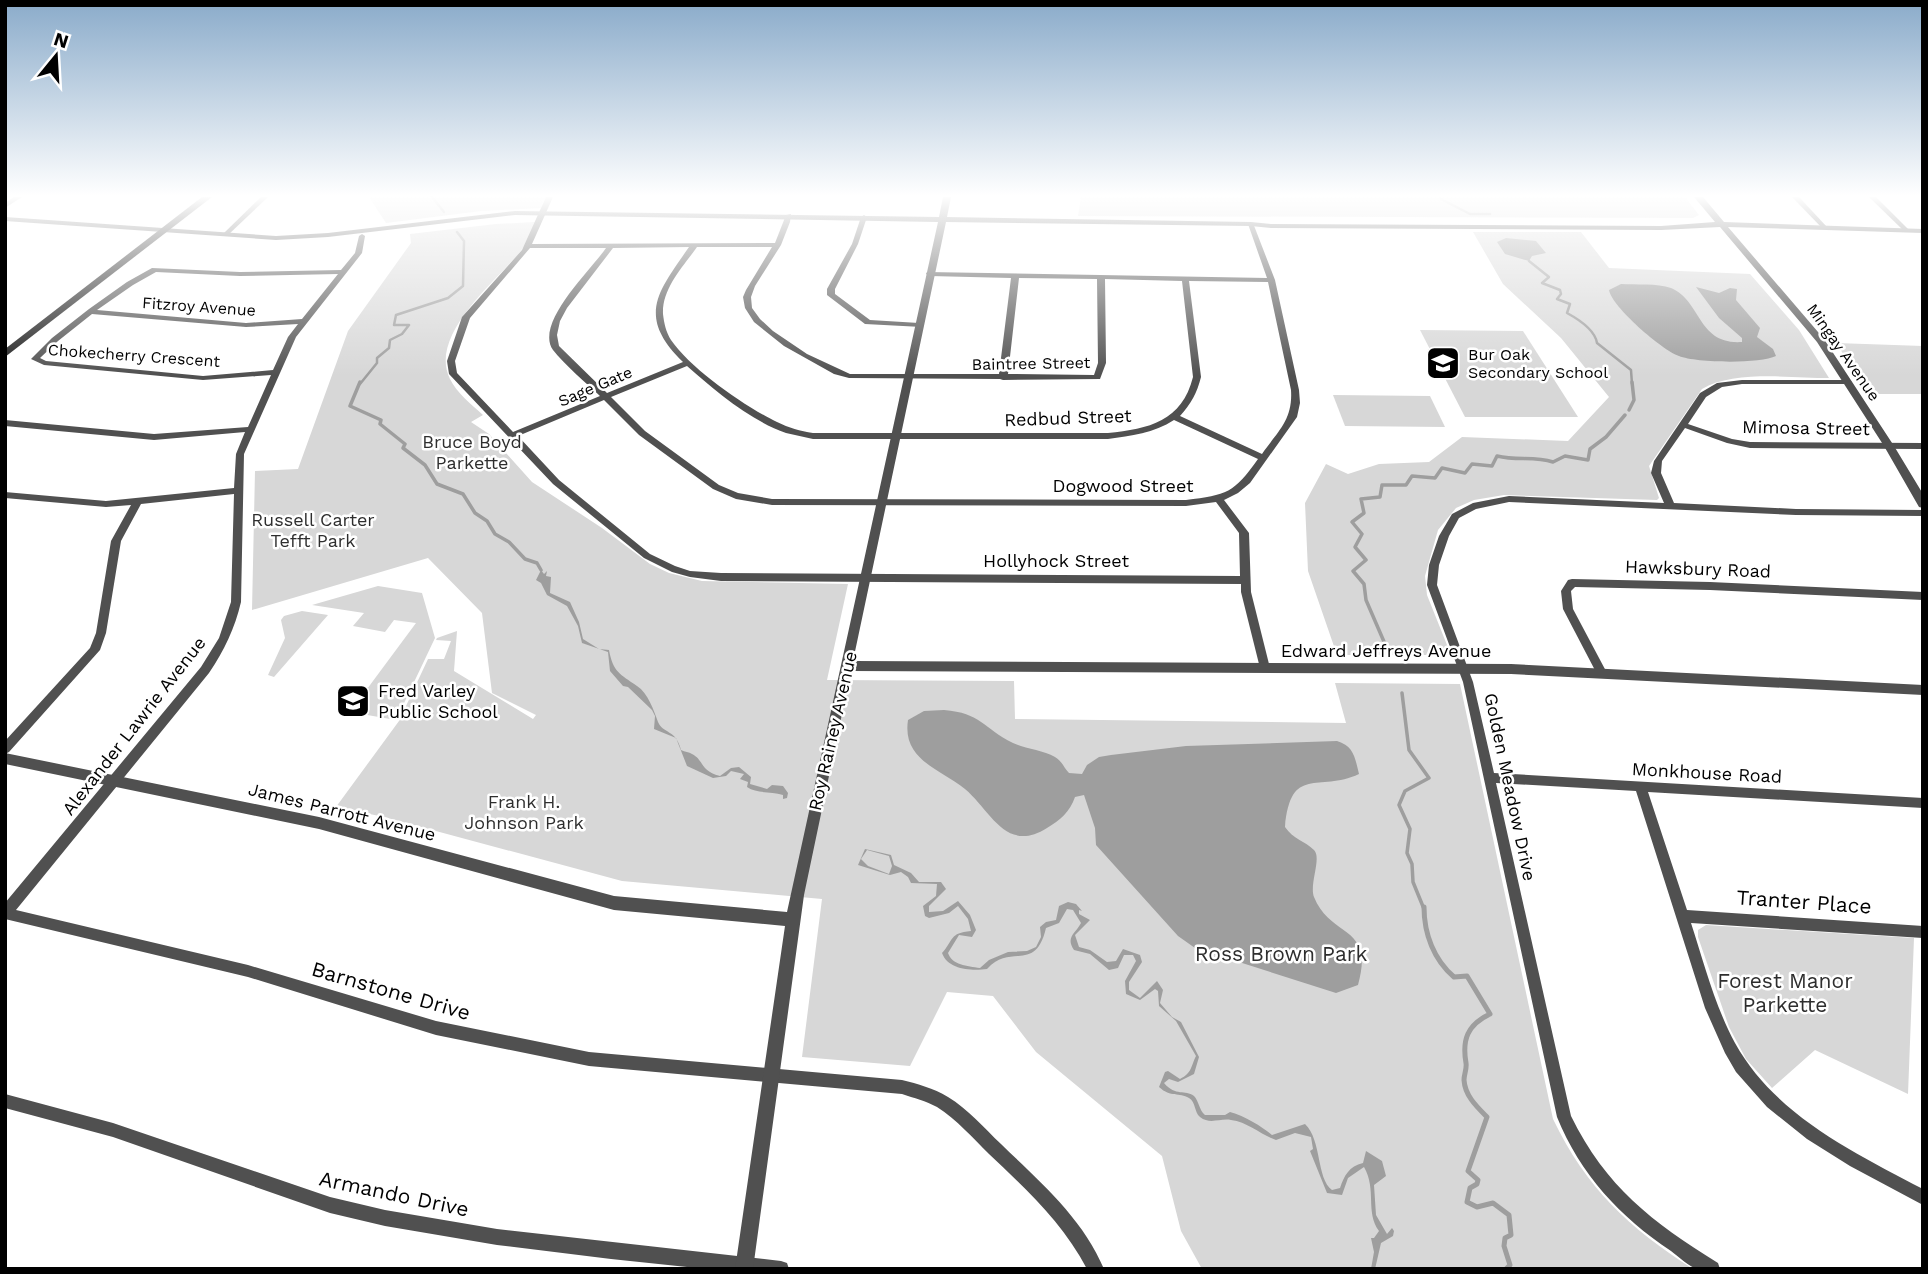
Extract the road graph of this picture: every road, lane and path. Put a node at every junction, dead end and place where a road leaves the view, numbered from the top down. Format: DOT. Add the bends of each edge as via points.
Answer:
graph roads {
  1 [pos="129,256"];
  2 [pos="141,256"];
  3 [pos="355,256"];
  4 [pos="519,256"];
  5 [pos="603,256"];
  6 [pos="687,256"];
  7 [pos="771,256"];
  8 [pos="848,256"];
  9 [pos="934,256"];
  10 [pos="1263,256"];
  11 [pos="1749,256"];
  12 [pos="112,272"];
  13 [pos="342,272"];
  14 [pos="930,274"];
  15 [pos="1015,277"];
  16 [pos="1101,279"];
  17 [pos="1185,279"];
  18 [pos="1271,279"];
  19 [pos="92,312"];
  20 [pos="304,321"];
  21 [pos="919,325"];
  22 [pos="5,354"];
  23 [pos="689,362"];
  24 [pos="277,372"];
  25 [pos="908,378"];
  26 [pos="1003,378"];
  27 [pos="1848,382"];
  28 [pos="605,397"];
  29 [pos="1175,417"];
  30 [pos="5,423"];
  31 [pos="1683,425"];
  32 [pos="251,429"];
  33 [pos="511,436"];
  34 [pos="896,436"];
  35 [pos="1889,446"];
  36 [pos="1923,446"];
  37 [pos="1263,458"];
  38 [pos="238,491"];
  39 [pos="5,495"];
  40 [pos="1217,499"];
  41 [pos="137,502"];
  42 [pos="882,502"];
  43 [pos="1923,504"];
  44 [pos="1670,506"];
  45 [pos="1923,513"];
  46 [pos="867,578"];
  47 [pos="1245,580"];
  48 [pos="1923,596"];
  49 [pos="848,666"];
  50 [pos="1265,668"];
  51 [pos="1464,669"];
  52 [pos="1602,673"];
  53 [pos="1923,690"];
  54 [pos="5,749"];
  55 [pos="5,758"];
  56 [pos="1489,778"];
  57 [pos="116,780"];
  58 [pos="1640,786"];
  59 [pos="1923,803"];
  60 [pos="5,913"];
  61 [pos="1683,915"];
  62 [pos="794,920"];
  63 [pos="1923,932"];
  64 [pos="772,1076"];
  65 [pos="5,1101"];
  66 [pos="1923,1197"];
  67 [pos="744,1267"];
  68 [pos="781,1269"];
  69 [pos="1096,1269"];
  70 [pos="1712,1269"];
  1 -- 12 [label="main road"];
  2 -- 12 [label="main road"];
  3 -- 13 [label="street, Alexander Lawrie Avenue"];
  4 -- 33 [label="street, Hollyhock Street" via="468,313 451,361 457,381"];
  5 -- 28 [label="street, Dogwood Street" via="572,295 552,337 558,352"];
  6 -- 23 [label="street, Redbud Street" via="659,306 667,340"];
  7 -- 25 [label="street, Baintree Street" via="748,293 747,307 754,318 827,370 858,377"];
  8 -- 21 [label="street" via="831,295 869,322"];
  9 -- 14 [label="street, Roy Rainey Avenue"];
  10 -- 18 [label="street, Dogwood Street"];
  11 -- 27 [label="street, Mingay Avenue" via="1807,323"];
  12 -- 22 [label="main road"];
  13 -- 19 [label="street, Chokecherry Crescent" via="240,274 160,269 144,274"];
  13 -- 20 [label="street, Alexander Lawrie Avenue"];
  14 -- 15 [label="street"];
  14 -- 21 [label="street, Roy Rainey Avenue"];
  15 -- 16 [label="street"];
  15 -- 26 [label="street"];
  16 -- 17 [label="street"];
  16 -- 26 [label="street, Baintree Street" via="1102,363 1097,377"];
  17 -- 18 [label="street"];
  17 -- 29 [label="street" via="1196,391"];
  18 -- 37 [label="street, Dogwood Street" via="1297,403 1290,422"];
  19 -- 20 [label="street, Fitzroy Avenue" via="246,325"];
  19 -- 24 [label="street, Chokecherry Crescent" via="35,359 203,378"];
  20 -- 24 [label="street, Alexander Lawrie Avenue"];
  21 -- 25 [label="street, Roy Rainey Avenue"];
  23 -- 28 [label="street, Sage Gate"];
  23 -- 34 [label="street, Redbud Street" via="762,418 788,431 813,436"];
  24 -- 32 [label="street, Alexander Lawrie Avenue"];
  25 -- 26 [label="street, Baintree Street"];
  25 -- 34 [label="street, Roy Rainey Avenue"];
  27 -- 31 [label="street" via="1720,385 1703,395"];
  27 -- 35 [label="street, Mingay Avenue"];
  28 -- 33 [label="street, Sage Gate"];
  28 -- 42 [label="street, Dogwood Street" via="648,438 736,496 758,501"];
  29 -- 34 [label="street, Redbud Street" via="1149,429 1108,436"];
  29 -- 37 [label="street"];
  30 -- 32 [label="street" via="154,437"];
  31 -- 35 [label="street, Mimosa Street" via="1740,444"];
  31 -- 44 [label="street" via="1658,461 1656,473"];
  32 -- 38 [label="street, Alexander Lawrie Avenue" via="240,454"];
  33 -- 46 [label="street, Hollyhock Street" via="579,502 647,556 672,569 722,577"];
  34 -- 42 [label="street, Roy Rainey Avenue"];
  35 -- 36 [label="street, Mimosa Street"];
  35 -- 43 [label="street, Mingay Avenue"];
  37 -- 40 [label="street, Dogwood Street" via="1241,487"];
  38 -- 41 [label="street"];
  38 -- 57 [label="street, Alexander Lawrie Avenue" via="236,602 228,631 205,670"];
  39 -- 41 [label="street" via="97,505"];
  40 -- 42 [label="street, Dogwood Street" via="1186,503"];
  40 -- 47 [label="street" via="1244,533"];
  41 -- 54 [label="street" via="116,541 102,633 95,650"];
  42 -- 46 [label="street, Roy Rainey Avenue"];
  44 -- 45 [label="street, Golden Meadow Drive"];
  44 -- 51 [label="street, Golden Meadow Drive" via="1509,499 1473,506 1455,516 1448,525 1432,584"];
  46 -- 47 [label="street, Hollyhock Street"];
  46 -- 49 [label="street, Roy Rainey Avenue"];
  47 -- 50 [label="street"];
  48 -- 52 [label="street, Hawksbury Road" via="1572,583 1566,591 1568,609"];
  49 -- 50 [label="street, Edward Jeffreys Avenue"];
  49 -- 62 [label="street, Roy Rainey Avenue"];
  50 -- 51 [label="street, Edward Jeffreys Avenue"];
  51 -- 52 [label="street, Edward Jeffreys Avenue"];
  51 -- 56 [label="street, Golden Meadow Drive"];
  52 -- 53 [label="street, Edward Jeffreys Avenue"];
  55 -- 57 [label="street, James Parrott Avenue"];
  56 -- 58 [label="street, Monkhouse Road"];
  56 -- 70 [label="street, Golden Meadow Drive" via="1558,1099 1571,1135 1625,1208"];
  57 -- 60 [label="street, Alexander Lawrie Avenue"];
  57 -- 62 [label="street, James Parrott Avenue" via="319,823 614,903"];
  58 -- 59 [label="street, Monkhouse Road"];
  58 -- 61 [label="street"];
  60 -- 64 [label="street, Barnstone Drive" via="248,971 436,1028 539,1051"];
  61 -- 63 [label="street, Tranter Place"];
  61 -- 66 [label="street" via="1721,1030 1755,1084 1820,1138"];
  62 -- 64 [label="street, Roy Rainey Avenue"];
  64 -- 67 [label="street, Roy Rainey Avenue"];
  64 -- 69 [label="street, Barnstone Drive" via="902,1087 940,1101 1057,1208 1085,1245"];
  65 -- 67 [label="street, Armando Drive" via="113,1130 359,1213 530,1243"];
  67 -- 68 [label="street, Armando Drive"];
}
